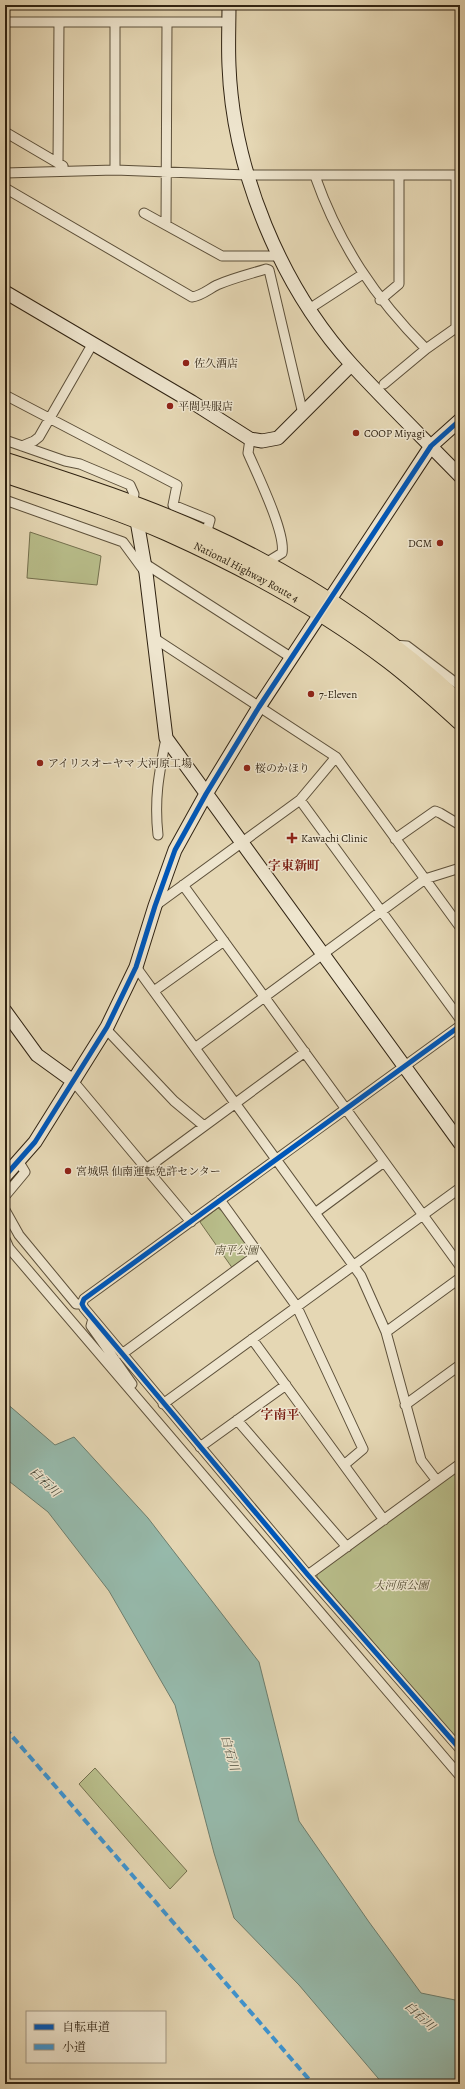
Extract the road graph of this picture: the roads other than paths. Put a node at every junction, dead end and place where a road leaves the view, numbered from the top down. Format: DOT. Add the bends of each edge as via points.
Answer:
graph roads {
  1 [pos="229,5"];
  2 [pos="5,22"];
  3 [pos="59,22"];
  4 [pos="115,22"];
  5 [pos="167,22"];
  6 [pos="221,22"];
  7 [pos="5,132"];
  8 [pos="58,163"];
  9 [pos="114,170"];
  10 [pos="165,170"];
  11 [pos="71,171"];
  12 [pos="5,173"];
  13 [pos="247,175"];
  14 [pos="458,175"];
  15 [pos="315,176"];
  16 [pos="400,176"];
  17 [pos="5,188"];
  18 [pos="144,213"];
  19 [pos="166,225"];
  20 [pos="266,256"];
  21 [pos="279,256"];
  22 [pos="266,269"];
  23 [pos="363,274"];
  24 [pos="5,292"];
  25 [pos="380,300"];
  26 [pos="309,309"];
  27 [pos="458,327"];
  28 [pos="92,344"];
  29 [pos="426,349"];
  30 [pos="352,365"];
  31 [pos="384,384"];
  32 [pos="5,395"];
  33 [pos="303,414"];
  34 [pos="49,418"];
  35 [pos="460,420"];
  36 [pos="250,439"];
  37 [pos="5,440"];
  38 [pos="22,446"];
  39 [pos="431,446"];
  40 [pos="5,461"];
  41 [pos="5,474"];
  42 [pos="460,476"];
  43 [pos="5,500"];
  44 [pos="132,504"];
  45 [pos="137,521"];
  46 [pos="206,534"];
  47 [pos="264,564"];
  48 [pos="145,568"];
  49 [pos="324,608"];
  50 [pos="154,638"];
  51 [pos="390,645"];
  52 [pos="292,658"];
  53 [pos="460,686"];
  54 [pos="460,704"];
  55 [pos="259,707"];
  56 [pos="460,721"];
  57 [pos="166,738"];
  58 [pos="336,757"];
  59 [pos="206,794"];
  60 [pos="300,800"];
  61 [pos="460,825"];
  62 [pos="158,835"];
  63 [pos="395,838"];
  64 [pos="241,843"];
  65 [pos="460,868"];
  66 [pos="425,879"];
  67 [pos="183,885"];
  68 [pos="155,906"];
  69 [pos="381,911"];
  70 [pos="460,927"];
  71 [pos="224,941"];
  72 [pos="322,954"];
  73 [pos="136,967"];
  74 [pos="154,991"];
  75 [pos="265,996"];
  76 [pos="5,1010"];
  77 [pos="460,1019"];
  78 [pos="460,1026"];
  79 [pos="106,1029"];
  80 [pos="195,1048"];
  81 [pos="305,1052"];
  82 [pos="404,1066"];
  83 [pos="73,1081"];
  84 [pos="236,1103"];
  85 [pos="346,1109"];
  86 [pos="204,1126"];
  87 [pos="460,1143"];
  88 [pos="276,1159"];
  89 [pos="18,1162"];
  90 [pos="384,1162"];
  91 [pos="146,1169"];
  92 [pos="5,1176"];
  93 [pos="460,1188"];
  94 [pos="5,1196"];
  95 [pos="220,1200"];
  96 [pos="5,1210"];
  97 [pos="315,1213"];
  98 [pos="423,1216"];
  99 [pos="191,1222"];
  100 [pos="5,1239"];
  101 [pos="258,1254"];
  102 [pos="354,1266"];
  103 [pos="460,1266"];
  104 [pos="460,1278"];
  105 [pos="82,1304"];
  106 [pos="297,1307"];
  107 [pos="92,1318"];
  108 [pos="386,1332"];
  109 [pos="252,1339"];
  110 [pos="122,1354"];
  111 [pos="460,1365"];
  112 [pos="286,1385"];
  113 [pos="140,1401"];
  114 [pos="163,1404"];
  115 [pos="405,1405"];
  116 [pos="237,1420"];
  117 [pos="200,1447"];
  118 [pos="460,1464"];
  119 [pos="344,1465"];
  120 [pos="437,1481"];
  121 [pos="384,1520"];
  122 [pos="347,1547"];
  123 [pos="308,1574"];
  124 [pos="460,1749"];
  125 [pos="460,1776"];
  1 -- 13 [label="street" via="229,66 236,125"];
  2 -- 3 [label="street"];
  3 -- 4 [label="street"];
  3 -- 8 [label="street"];
  4 -- 5 [label="street"];
  4 -- 9 [label="street"];
  5 -- 6 [label="street"];
  5 -- 10 [label="street"];
  7 -- 8 [label="street"];
  8 -- 11 [label="street"];
  9 -- 10 [label="street"];
  9 -- 11 [label="street"];
  10 -- 13 [label="street"];
  10 -- 19 [label="street"];
  11 -- 12 [label="street"];
  13 -- 15 [label="street"];
  13 -- 21 [label="street"];
  14 -- 16 [label="street"];
  14 -- 27 [label="street"];
  15 -- 16 [label="street"];
  15 -- 23 [label="street" via="336,228"];
  16 -- 25 [label="street" via="399,284"];
  17 -- 22 [label="street" via="192,297 217,285"];
  18 -- 19 [label="street"];
  19 -- 20 [label="street" via="222,256"];
  20 -- 21 [label="street"];
  20 -- 22 [label="street"];
  21 -- 26 [label="street"];
  22 -- 33 [label="street" via="269,270"];
  23 -- 25 [label="street"];
  23 -- 26 [label="street"];
  24 -- 28 [label="street"];
  25 -- 29 [label="street"];
  26 -- 30 [label="street"];
  27 -- 29 [label="street"];
  28 -- 34 [label="street"];
  28 -- 36 [label="street"];
  29 -- 31 [label="street"];
  30 -- 33 [label="street"];
  30 -- 39 [label="street"];
  32 -- 34 [label="street"];
  33 -- 36 [label="street" via="278,438 262,441"];
  34 -- 38 [label="street" via="39,437"];
  34 -- 46 [label="street" via="177,485 173,506 210,520"];
  35 -- 39 [label="street"];
  36 -- 47 [label="street" via="248,453 283,546 282,553"];
  37 -- 38 [label="street"];
  38 -- 44 [label="street" via="80,464 130,485 134,494"];
  39 -- 42 [label="street"];
  39 -- 49 [label="street"];
  40 -- 44 [label="highway, National Highway Route 4"];
  41 -- 45 [label="highway, National Highway Route 4"];
  43 -- 48 [label="street" via="123,542"];
  44 -- 46 [label="highway, National Highway Route 4"];
  45 -- 48 [label="street"];
  45 -- 49 [label="highway, National Highway Route 4" via="216,555"];
  46 -- 47 [label="highway, National Highway Route 4"];
  47 -- 49 [label="highway, National Highway Route 4"];
  48 -- 50 [label="street"];
  48 -- 52 [label="street"];
  49 -- 51 [label="highway, National Highway Route 4"];
  49 -- 52 [label="street"];
  49 -- 56 [label="highway, National Highway Route 4"];
  50 -- 55 [label="street"];
  50 -- 57 [label="street"];
  51 -- 53 [label="street" via="407,646"];
  51 -- 54 [label="highway, National Highway Route 4"];
  52 -- 55 [label="street"];
  55 -- 58 [label="street"];
  55 -- 59 [label="street"];
  57 -- 59 [label="street"];
  57 -- 62 [label="street" via="157,783"];
  58 -- 60 [label="street"];
  58 -- 63 [label="street"];
  59 -- 64 [label="street"];
  59 -- 68 [label="street" via="176,850"];
  60 -- 64 [label="street"];
  60 -- 69 [label="street"];
  61 -- 63 [label="street" via="435,812"];
  63 -- 66 [label="street"];
  64 -- 67 [label="street"];
  64 -- 72 [label="street"];
  65 -- 66 [label="street"];
  66 -- 69 [label="street"];
  66 -- 70 [label="street"];
  67 -- 68 [label="street"];
  67 -- 71 [label="street"];
  68 -- 73 [label="street"];
  69 -- 72 [label="street"];
  69 -- 77 [label="street"];
  71 -- 74 [label="street"];
  71 -- 75 [label="street"];
  72 -- 75 [label="street"];
  72 -- 82 [label="street"];
  73 -- 74 [label="street"];
  73 -- 79 [label="street"];
  74 -- 80 [label="street"];
  75 -- 80 [label="street"];
  75 -- 81 [label="street"];
  76 -- 83 [label="street" via="37,1055"];
  78 -- 82 [label="street"];
  79 -- 83 [label="street"];
  79 -- 86 [label="street" via="174,1101"];
  80 -- 84 [label="street"];
  81 -- 84 [label="street"];
  81 -- 85 [label="street"];
  82 -- 85 [label="street"];
  82 -- 87 [label="street"];
  83 -- 89 [label="street" via="35,1142"];
  83 -- 91 [label="street"];
  84 -- 86 [label="street"];
  84 -- 88 [label="street"];
  85 -- 88 [label="street"];
  85 -- 90 [label="street"];
  86 -- 91 [label="street"];
  88 -- 95 [label="street"];
  88 -- 97 [label="street"];
  89 -- 92 [label="street"];
  89 -- 94 [label="street" via="25,1172"];
  90 -- 97 [label="street"];
  90 -- 98 [label="street"];
  91 -- 99 [label="street"];
  93 -- 98 [label="street"];
  95 -- 99 [label="street"];
  95 -- 101 [label="street"];
  96 -- 105 [label="street" via="19,1235 76,1304"];
  97 -- 102 [label="street"];
  98 -- 102 [label="street"];
  98 -- 103 [label="street"];
  99 -- 105 [label="street" via="84,1299"];
  100 -- 113 [label="street" via="9,1248"];
  101 -- 106 [label="street"];
  101 -- 110 [label="street"];
  102 -- 106 [label="street"];
  102 -- 108 [label="street"];
  104 -- 108 [label="street"];
  105 -- 107 [label="street"];
  106 -- 109 [label="street"];
  106 -- 119 [label="street" via="363,1449"];
  107 -- 110 [label="street"];
  107 -- 113 [label="street" via="91,1326 132,1384"];
  108 -- 115 [label="street"];
  109 -- 112 [label="street"];
  109 -- 114 [label="street"];
  110 -- 114 [label="street"];
  111 -- 115 [label="street"];
  112 -- 116 [label="street"];
  112 -- 119 [label="street"];
  113 -- 125 [label="street"];
  114 -- 117 [label="street"];
  115 -- 120 [label="street" via="421,1460"];
  116 -- 117 [label="street"];
  116 -- 122 [label="street"];
  117 -- 123 [label="street"];
  118 -- 120 [label="street"];
  119 -- 121 [label="street"];
  120 -- 121 [label="street"];
  121 -- 122 [label="street"];
  122 -- 123 [label="street"];
  123 -- 124 [label="street"];
}
